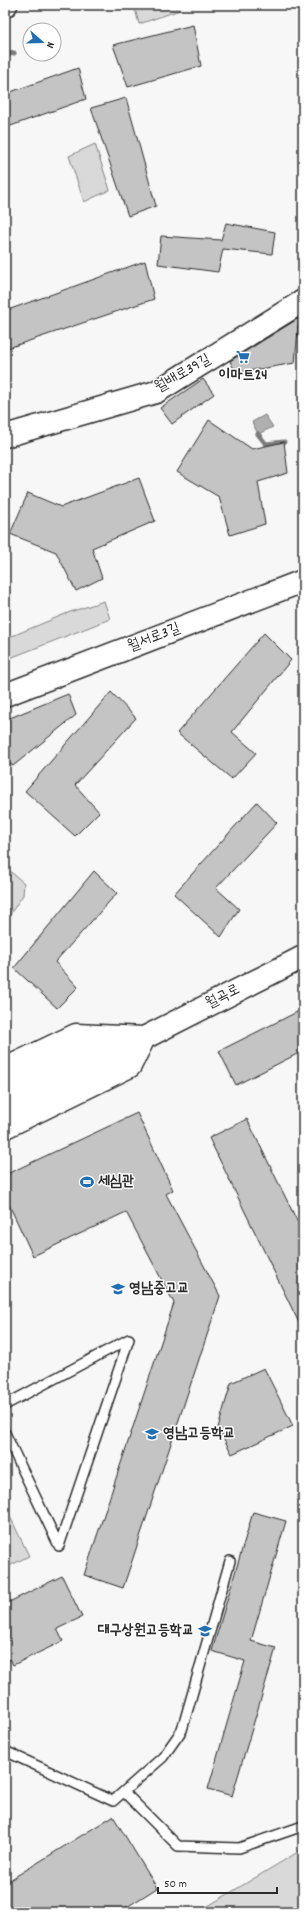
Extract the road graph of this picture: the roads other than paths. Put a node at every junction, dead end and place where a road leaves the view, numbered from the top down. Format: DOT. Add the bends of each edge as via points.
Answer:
graph roads {
  1 [pos="303,301"];
  2 [pos="5,436"];
  3 [pos="303,581"];
  4 [pos="5,695"];
  5 [pos="303,957"];
  6 [pos="144,1038"];
  7 [pos="5,1069"];
  8 [pos="5,1086"];
  9 [pos="5,1106"];
  10 [pos="5,1127"];
  11 [pos="5,1405"];
  12 [pos="5,1433"];
  13 [pos="230,1561"];
  14 [pos="5,1751"];
  15 [pos="124,1792"];
  16 [pos="303,1826"];
  1 -- 2 [label="main road, 월배로39길" via="156,392"];
  3 -- 4 [label="main road, 월서로3길"];
  5 -- 6 [label="main road, 월곡로"];
  6 -- 7 [label="main road" via="76,1035"];
  6 -- 8 [label="main road, 월곡로" via="86,1048"];
  6 -- 9 [label="main road, 월곡로"];
  6 -- 10 [label="main road" via="130,1066"];
  11 -- 12 [label="lane" via="129,1339 59,1546"];
  13 -- 15 [label="lane" via="182,1730 163,1757"];
  14 -- 15 [label="lane" via="113,1801"];
  15 -- 16 [label="lane" via="178,1846 239,1848"];
}
